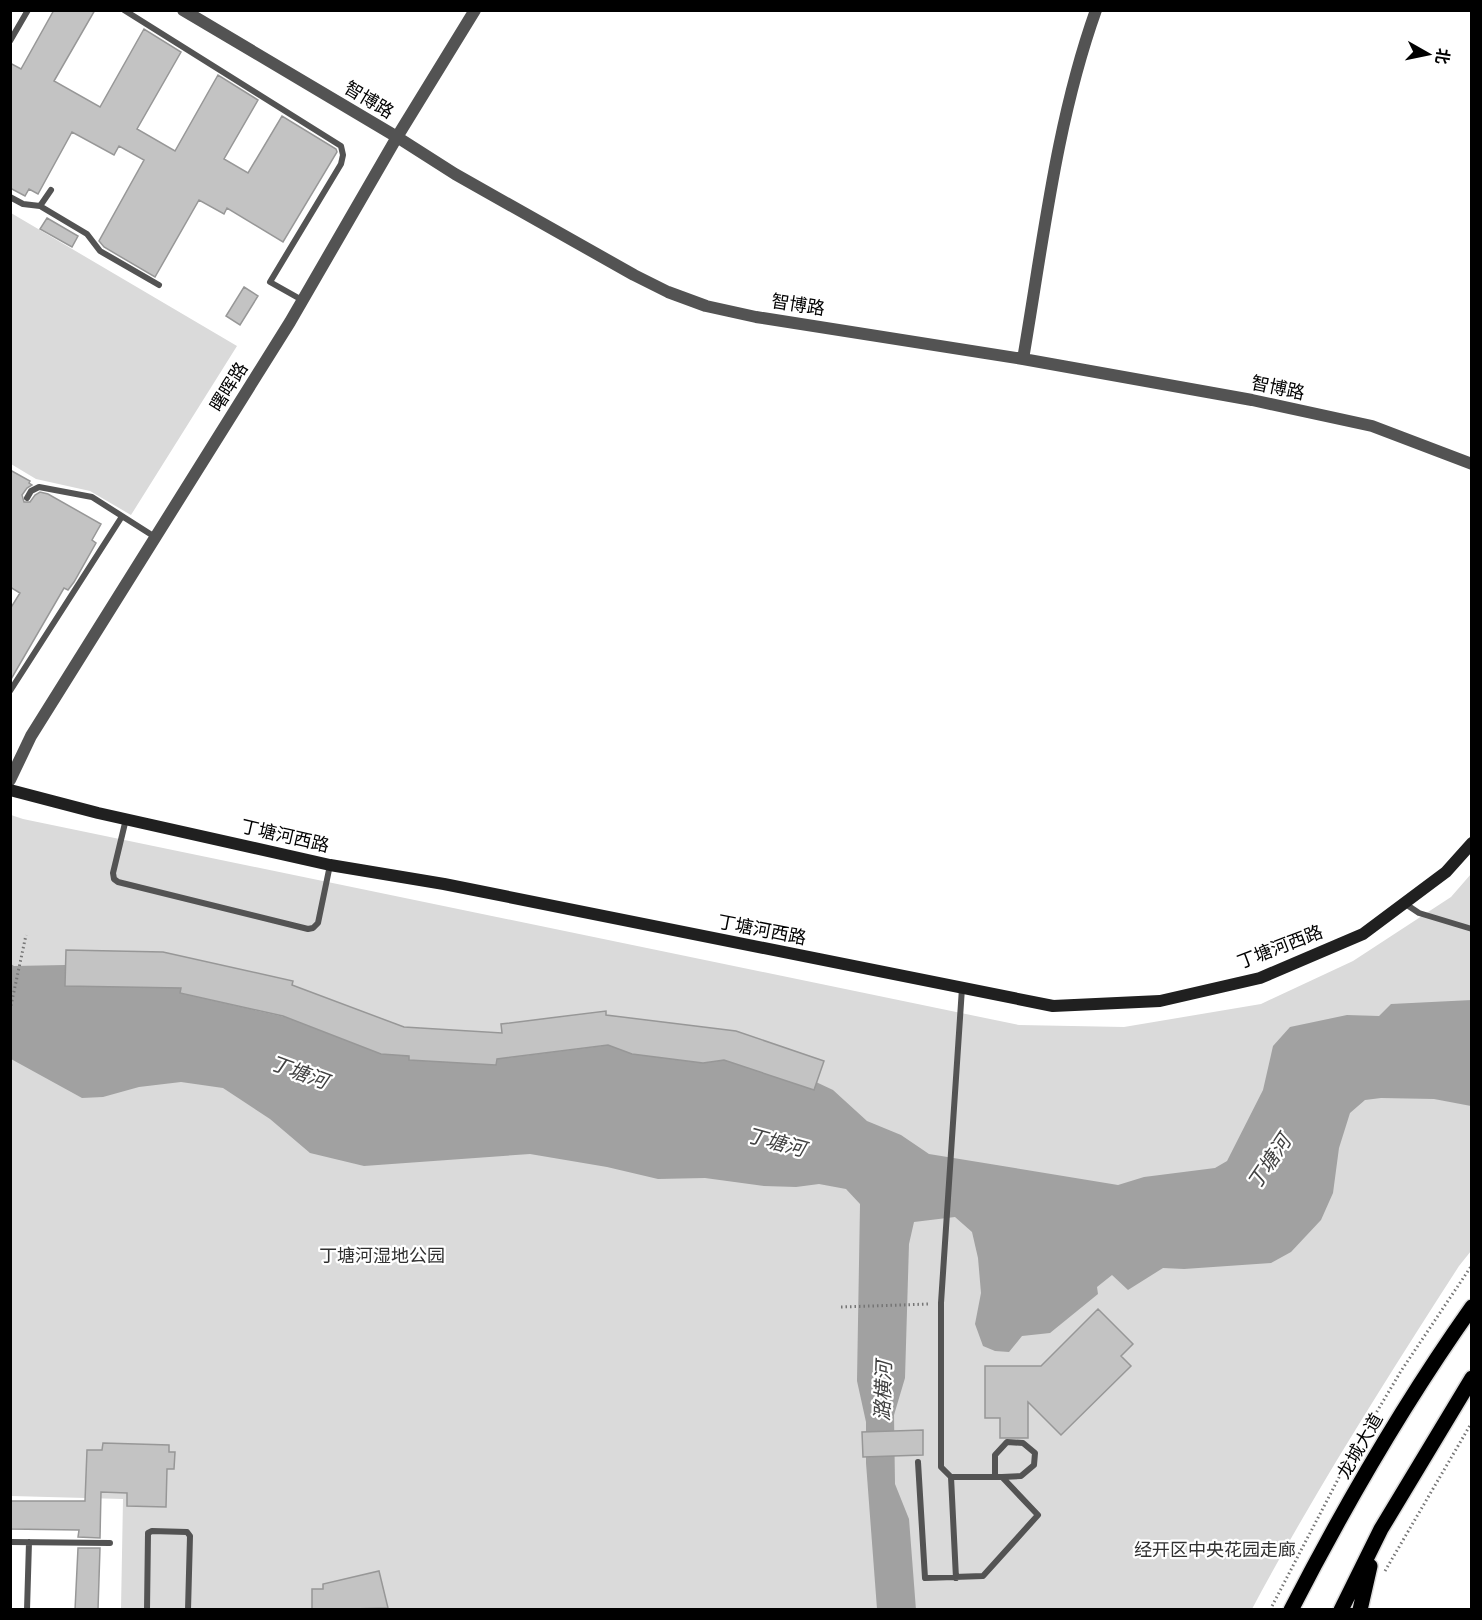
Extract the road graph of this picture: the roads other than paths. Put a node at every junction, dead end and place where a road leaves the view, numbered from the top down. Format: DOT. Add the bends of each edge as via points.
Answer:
graph roads {
  1 [pos="28,10"];
  2 [pos="124,10"];
  3 [pos="183,10"];
  4 [pos="475,10"];
  5 [pos="1096,10"];
  6 [pos="10,41"];
  7 [pos="397,137"];
  8 [pos="51,190"];
  9 [pos="10,197"];
  10 [pos="40,207"];
  11 [pos="159,285"];
  12 [pos="303,300"];
  13 [pos="1023,359"];
  14 [pos="1472,464"];
  15 [pos="27,498"];
  16 [pos="121,518"];
  17 [pos="155,538"];
  18 [pos="10,692"];
  19 [pos="10,780"];
  20 [pos="10,790"];
  21 [pos="126,819"];
  22 [pos="1472,843"];
  23 [pos="330,865"];
  24 [pos="1404,903"];
  25 [pos="1472,920"];
  26 [pos="1464,927"];
  27 [pos="1472,929"];
  28 [pos="962,988"];
  29 [pos="1472,1307"];
  30 [pos="1472,1378"];
  31 [pos="918,1462"];
  32 [pos="951,1476"];
  33 [pos="998,1477"];
  34 [pos="1381,1529"];
  35 [pos="10,1542"];
  36 [pos="28,1542"];
  37 [pos="110,1543"];
  38 [pos="956,1578"];
  39 [pos="27,1610"];
  40 [pos="147,1610"];
  41 [pos="188,1610"];
  42 [pos="1292,1610"];
  43 [pos="1341,1610"];
  44 [pos="1360,1610"];
  1 -- 6 [label="lane"];
  2 -- 12 [label="lane" via="341,146 341,164 270,282"];
  3 -- 7 [label="street, 智博路"];
  4 -- 7 [label="street, 曙晖路"];
  5 -- 13 [label="street" via="1062,132"];
  7 -- 12 [label="street, 曙晖路"];
  7 -- 13 [label="street, 智博路" via="634,275 706,306"];
  8 -- 10 [label="lane"];
  9 -- 10 [label="lane"];
  10 -- 11 [label="lane" via="87,234 100,251"];
  12 -- 17 [label="street, 曙晖路"];
  13 -- 14 [label="street, 智博路" via="1252,400 1371,426"];
  15 -- 16 [label="lane" via="39,488 92,497"];
  16 -- 17 [label="lane"];
  16 -- 18 [label="lane"];
  17 -- 19 [label="street, 曙晖路" via="31,736"];
  20 -- 21 [label="street, 丁塘河西路"];
  21 -- 23 [label="street, 丁塘河西路"];
  21 -- 23 [label="lane" via="114,879 308,929 318,923"];
  22 -- 24 [label="street, 丁塘河西路" via="1446,872"];
  23 -- 28 [label="street, 丁塘河西路"];
  24 -- 26 [label="lane" via="1419,913"];
  24 -- 28 [label="street, 丁塘河西路" via="1363,934 1260,978 1160,1001 1053,1006"];
  25 -- 26 [label="lane"];
  26 -- 27 [label="lane"];
  28 -- 32 [label="lane" via="941,1303 941,1467"];
  29 -- 42 [label="main road, 龙城大道" via="1389,1434"];
  30 -- 34 [label="main road"];
  31 -- 38 [label="lane" via="925,1578"];
  32 -- 33 [label="lane"];
  32 -- 38 [label="lane"];
  33 -- 33 [label="lane" via="1021,1476 1034,1465 1035,1453 1023,1443 1007,1443 995,1455"];
  33 -- 38 [label="lane" via="1038,1515 983,1576"];
  34 -- 43 [label="main road"];
  34 -- 44 [label="main road"];
  35 -- 36 [label="lane"];
  36 -- 37 [label="lane"];
  36 -- 39 [label="lane"];
  40 -- 41 [label="lane" via="148,1533 152,1531 186,1532 190,1536"];
}
